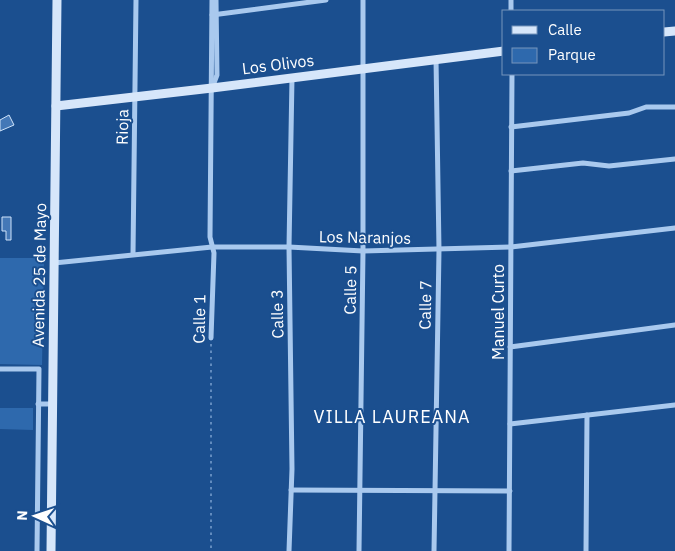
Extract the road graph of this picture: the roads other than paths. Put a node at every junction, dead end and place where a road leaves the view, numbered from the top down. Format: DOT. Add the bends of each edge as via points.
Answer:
graph roads {
  1 [pos="57,0"];
  2 [pos="136,0"];
  3 [pos="212,0"];
  4 [pos="216,0"];
  5 [pos="326,0"];
  6 [pos="363,0"];
  7 [pos="214,14"];
  8 [pos="502,50"];
  9 [pos="436,59"];
  10 [pos="362,68"];
  11 [pos="512,75"];
  12 [pos="292,78"];
  13 [pos="212,88"];
  14 [pos="135,97"];
  15 [pos="56,106"];
  16 [pos="675,107"];
  17 [pos="511,127"];
  18 [pos="675,159"];
  19 [pos="511,171"];
  20 [pos="675,228"];
  21 [pos="212,247"];
  22 [pos="289,247"];
  23 [pos="511,247"];
  24 [pos="363,250"];
  25 [pos="439,250"];
  26 [pos="133,254"];
  27 [pos="54,263"];
  28 [pos="675,325"];
  29 [pos="211,338"];
  30 [pos="510,347"];
  31 [pos="0,369"];
  32 [pos="38,404"];
  33 [pos="53,404"];
  34 [pos="675,405"];
  35 [pos="587,415"];
  36 [pos="510,424"];
  37 [pos="291,490"];
  38 [pos="360,490"];
  39 [pos="434,490"];
  40 [pos="510,491"];
  41 [pos="37,551"];
  42 [pos="51,551"];
  43 [pos="290,551"];
  44 [pos="359,551"];
  45 [pos="434,551"];
  46 [pos="510,551"];
  47 [pos="586,551"];
  1 -- 15 [label="main road, Avenida 25 de Mayo"];
  2 -- 14 [label="street, Rioja"];
  3 -- 7 [label="street, Calle 1"];
  4 -- 7 [label="street, Calle 1"];
  5 -- 7 [label="street"];
  6 -- 10 [label="street, Calle 5"];
  7 -- 13 [label="street, Calle 1"];
  8 -- 9 [label="main road, Los Olivos"];
  9 -- 10 [label="main road, Los Olivos"];
  9 -- 25 [label="street, Calle 7"];
  10 -- 12 [label="main road, Los Olivos"];
  10 -- 24 [label="street, Calle 5"];
  11 -- 17 [label="street, Manuel Curto"];
  12 -- 13 [label="main road, Los Olivos"];
  12 -- 22 [label="street, Calle 3"];
  13 -- 14 [label="main road, Los Olivos"];
  13 -- 21 [label="street, Calle 1"];
  14 -- 15 [label="main road, Los Olivos"];
  14 -- 26 [label="street, Rioja"];
  15 -- 27 [label="main road, Avenida 25 de Mayo"];
  16 -- 17 [label="street" via="646,107 629,113"];
  17 -- 19 [label="street, Manuel Curto"];
  18 -- 19 [label="street" via="609,166 583,162"];
  19 -- 23 [label="street, Manuel Curto"];
  20 -- 23 [label="street, Los Naranjos"];
  21 -- 22 [label="street, Los Naranjos"];
  21 -- 26 [label="street, Los Naranjos"];
  21 -- 29 [label="street, Calle 1"];
  22 -- 24 [label="street, Los Naranjos"];
  22 -- 37 [label="street, Calle 3"];
  23 -- 25 [label="street, Los Naranjos"];
  23 -- 30 [label="street, Manuel Curto"];
  24 -- 25 [label="street, Los Naranjos"];
  24 -- 38 [label="street, Calle 5"];
  25 -- 39 [label="street, Calle 7"];
  26 -- 27 [label="street, Los Naranjos"];
  27 -- 33 [label="main road, Avenida 25 de Mayo"];
  28 -- 30 [label="street"];
  30 -- 36 [label="street, Manuel Curto"];
  31 -- 32 [label="street" via="39,369"];
  32 -- 33 [label="street"];
  32 -- 41 [label="street"];
  33 -- 42 [label="main road, Avenida 25 de Mayo"];
  34 -- 35 [label="street"];
  35 -- 36 [label="street"];
  35 -- 47 [label="street"];
  36 -- 40 [label="street, Manuel Curto"];
  37 -- 38 [label="street"];
  37 -- 43 [label="street, Calle 3"];
  38 -- 39 [label="street"];
  38 -- 44 [label="street, Calle 5"];
  39 -- 40 [label="street"];
  39 -- 45 [label="street, Calle 7"];
  40 -- 46 [label="street, Manuel Curto"];
}
